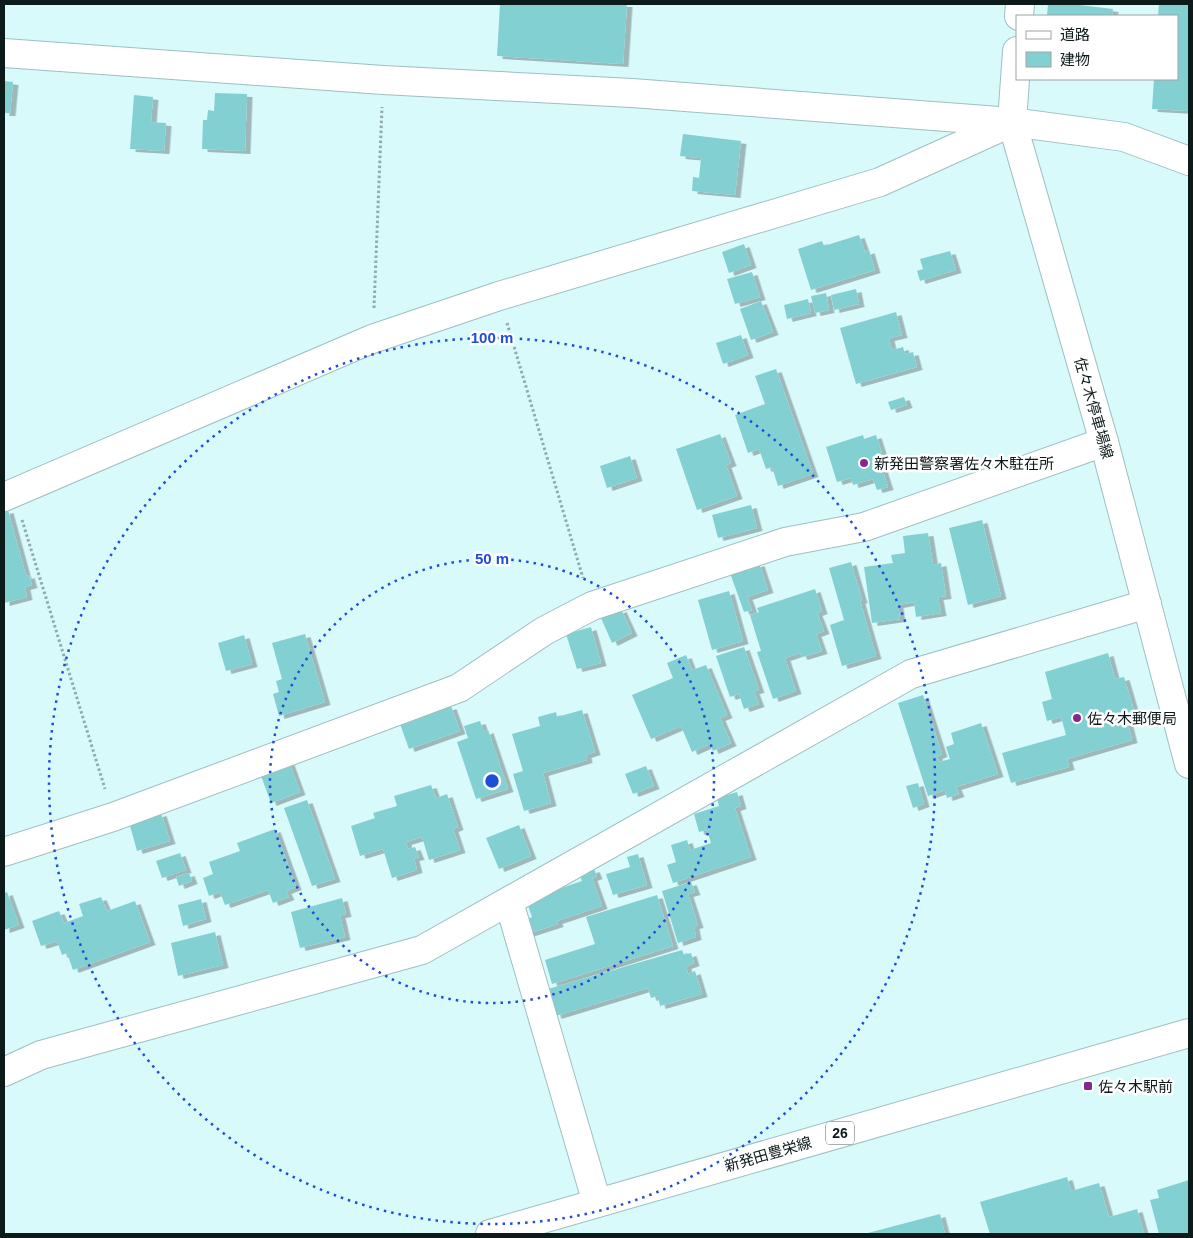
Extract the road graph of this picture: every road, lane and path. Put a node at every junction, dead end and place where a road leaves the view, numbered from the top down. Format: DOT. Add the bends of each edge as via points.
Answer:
graph roads {
  1 [pos="4,53"];
  2 [pos="1016,65"];
  3 [pos="383,80"];
  4 [pos="1012,122"];
  5 [pos="1189,160"];
  6 [pos="499,296"];
  7 [pos="372,339"];
  8 [pos="1104,442"];
  9 [pos="9,495"];
  10 [pos="1147,604"];
  11 [pos="592,606"];
  12 [pos="1185,732"];
  13 [pos="1189,764"];
  14 [pos="113,817"];
  15 [pos="4,852"];
  16 [pos="509,902"];
  17 [pos="1189,1033"];
  18 [pos="4,1072"];
  19 [pos="597,1203"];
  20 [pos="490,1234"];
  1 -- 3 [label="street"];
  2 -- 4 [label="street, 佐々木停車場線"];
  3 -- 4 [label="street" via="632,93"];
  3 -- 7 [label="path"];
  4 -- 5 [label="street" via="1124,137"];
  4 -- 6 [label="street" via="880,182"];
  4 -- 8 [label="street, 佐々木停車場線"];
  6 -- 7 [label="street"];
  6 -- 11 [label="path"];
  7 -- 9 [label="street"];
  8 -- 10 [label="street, 佐々木停車場線"];
  8 -- 11 [label="street" via="864,528 785,542"];
  9 -- 14 [label="path"];
  10 -- 12 [label="street, 佐々木停車場線"];
  10 -- 16 [label="street" via="911,674"];
  11 -- 14 [label="street" via="544,631 459,688"];
  12 -- 13 [label="street, 佐々木停車場線"];
  14 -- 15 [label="street"];
  16 -- 18 [label="street" via="422,950 41,1055"];
  16 -- 19 [label="street"];
  17 -- 19 [label="street, 新発田豊栄線 / 26"];
  19 -- 20 [label="street, 新発田豊栄線 / 26"];
}
